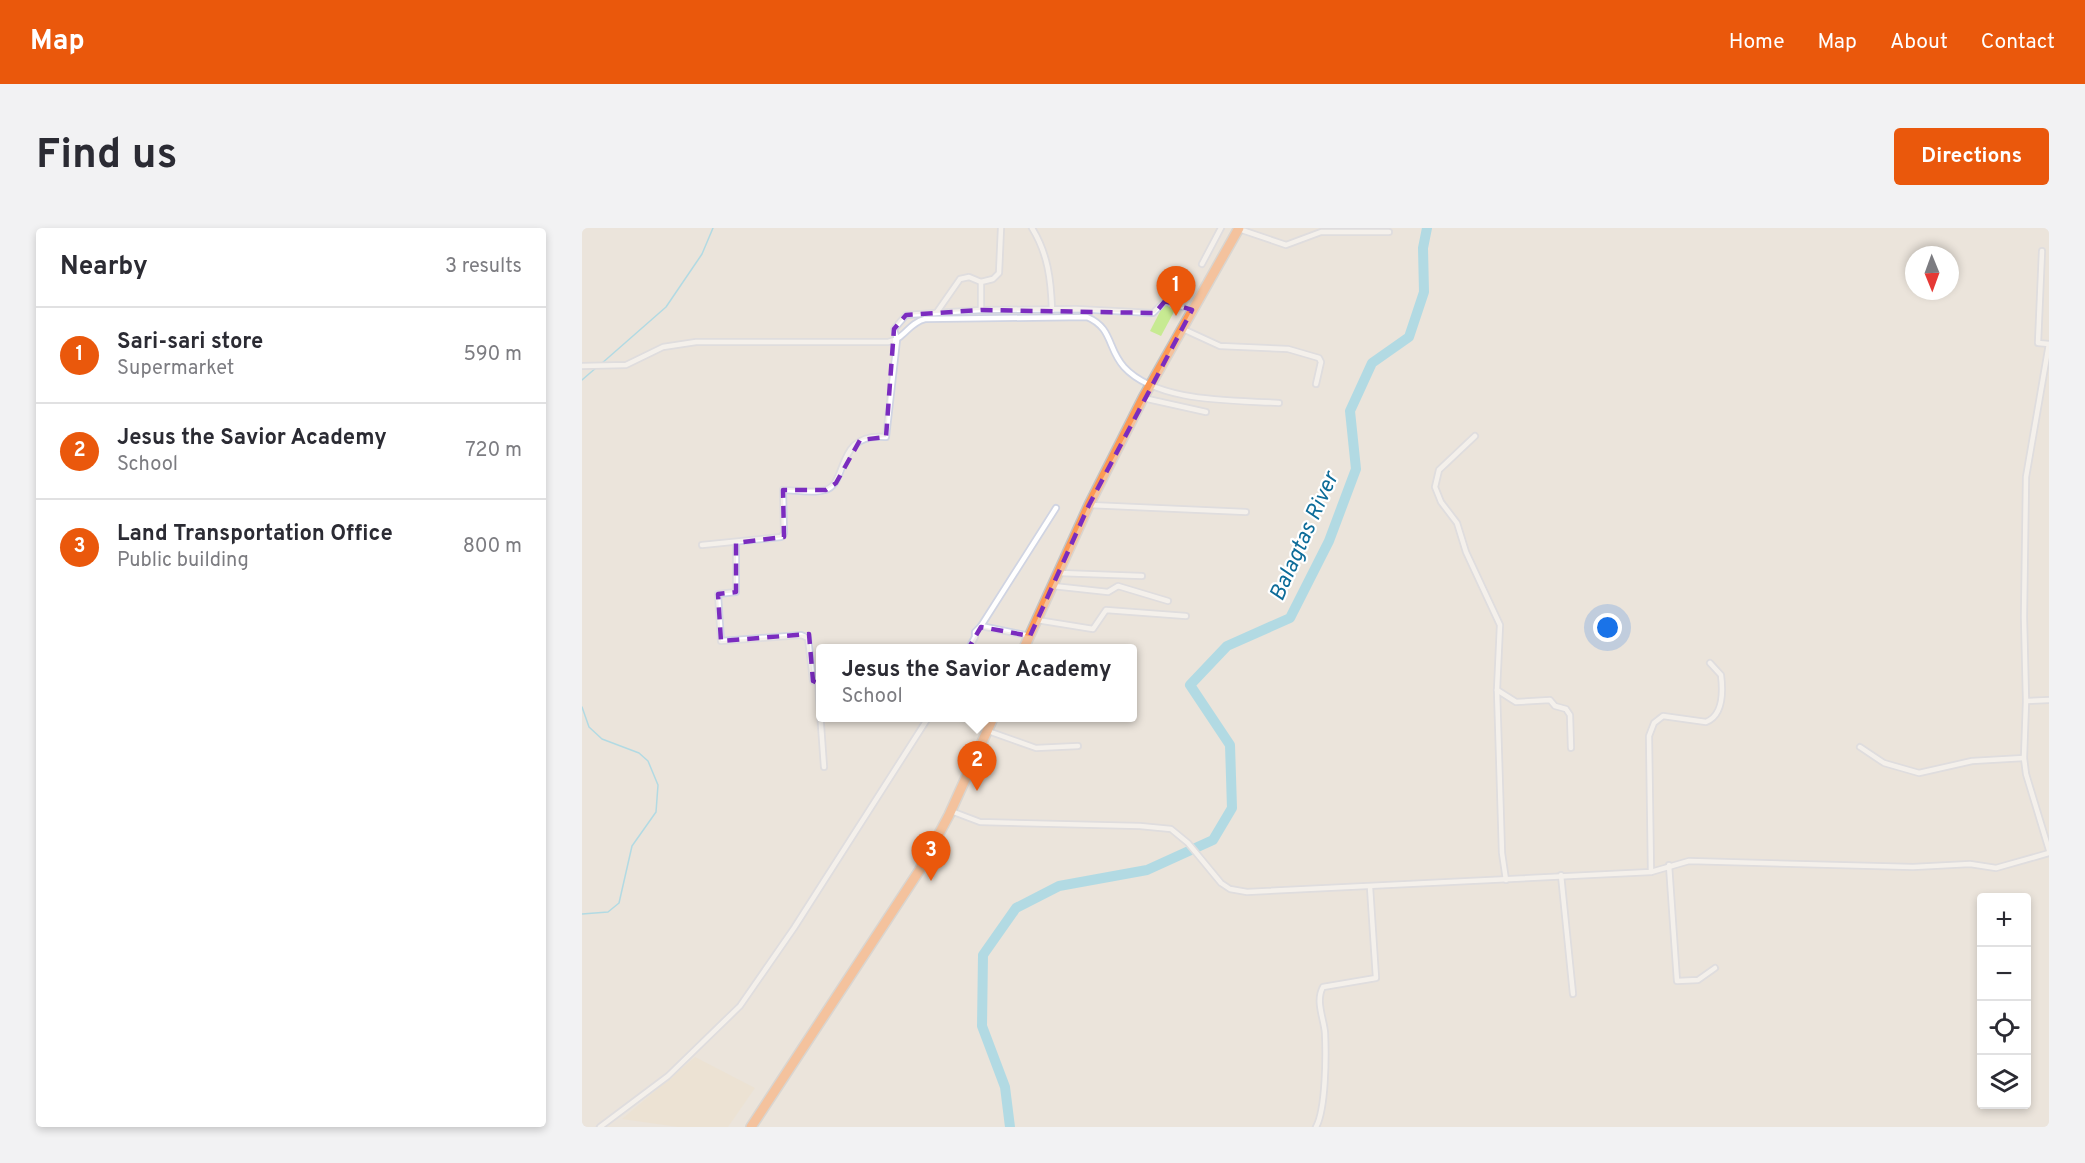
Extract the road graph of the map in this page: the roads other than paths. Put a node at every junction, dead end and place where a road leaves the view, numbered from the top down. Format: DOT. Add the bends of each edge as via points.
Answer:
graph roads {
  1 [pos="1001,228"];
  2 [pos="1032,228"];
  3 [pos="1221,228"];
  4 [pos="1239,228"];
  5 [pos="1389,232"];
  6 [pos="2042,251"];
  7 [pos="1202,264"];
  8 [pos="981,282"];
  9 [pos="981,310"];
  10 [pos="1052,310"];
  11 [pos="1192,310"];
  12 [pos="937,312"];
  13 [pos="1182,328"];
  14 [pos="897,340"];
  15 [pos="2049,344"];
  16 [pos="583,366"];
  17 [pos="1150,384"];
  18 [pos="1316,384"];
  19 [pos="1143,398"];
  20 [pos="1279,403"];
  21 [pos="1206,412"];
  22 [pos="1475,436"];
  23 [pos="1089,505"];
  24 [pos="1056,508"];
  25 [pos="1246,512"];
  26 [pos="736,543"];
  27 [pos="702,545"];
  28 [pos="1059,573"];
  29 [pos="1142,576"];
  30 [pos="1053,586"];
  31 [pos="1168,601"];
  32 [pos="1186,616"];
  33 [pos="1036,620"];
  34 [pos="981,626"];
  35 [pos="1030,636"];
  36 [pos="971,644"];
  37 [pos="1026,644"];
  38 [pos="1710,663"];
  39 [pos="816,682"];
  40 [pos="1497,690"];
  41 [pos="2049,700"];
  42 [pos="2026,701"];
  43 [pos="822,722"];
  44 [pos="925,722"];
  45 [pos="991,722"];
  46 [pos="987,730"];
  47 [pos="1078,746"];
  48 [pos="1860,747"];
  49 [pos="1571,748"];
  50 [pos="2024,758"];
  51 [pos="824,767"];
  52 [pos="951,811"];
  53 [pos="2049,852"];
  54 [pos="1669,865"];
  55 [pos="1651,872"];
  56 [pos="1561,875"];
  57 [pos="1506,880"];
  58 [pos="1370,887"];
  59 [pos="1715,968"];
  60 [pos="1573,994"];
  61 [pos="609,1122"];
  62 [pos="600,1127"];
  63 [pos="613,1127"];
  64 [pos="751,1127"];
  65 [pos="1316,1127"];
  1 -- 8 [label="street" via="999,273"];
  2 -- 10 [label="street" via="1043,246"];
  3 -- 7 [label="street"];
  4 -- 5 [label="street" via="1286,245 1322,232"];
  4 -- 11 [label="highway"];
  6 -- 15 [label="street" via="2038,343"];
  8 -- 9 [label="street"];
  8 -- 12 [label="street" via="963,277"];
  9 -- 10 [label="street"];
  9 -- 12 [label="street"];
  10 -- 11 [label="street" via="1153,313 1163,301 1169,301"];
  11 -- 13 [label="highway"];
  12 -- 14 [label="street" via="906,315 896,325"];
  13 -- 17 [label="highway"];
  13 -- 18 [label="street" via="1220,346 1288,349 1319,358"];
  14 -- 16 [label="street" via="696,342 671,345 634,362"];
  14 -- 17 [label="street" via="912,323 925,319 1087,317 1100,323 1125,369"];
  14 -- 26 [label="street" via="886,437 860,440 848,454 836,483 826,490 783,489 781,537"];
  15 -- 42 [label="street" via="2026,477"];
  17 -- 19 [label="highway"];
  17 -- 20 [label="street" via="1202,398"];
  19 -- 21 [label="street"];
  19 -- 23 [label="highway"];
  22 -- 40 [label="street" via="1439,470 1435,487 1457,523 1500,625"];
  23 -- 25 [label="street"];
  23 -- 28 [label="highway"];
  24 -- 34 [label="street"];
  26 -- 27 [label="street"];
  26 -- 39 [label="street" via="736,592 718,594 721,641 801,635 808,638"];
  28 -- 29 [label="street"];
  28 -- 30 [label="highway"];
  30 -- 31 [label="street" via="1108,592 1119,586"];
  30 -- 33 [label="highway"];
  32 -- 33 [label="street" via="1106,610 1093,629"];
  33 -- 35 [label="highway"];
  34 -- 35 [label="street"];
  34 -- 36 [label="street"];
  35 -- 37 [label="highway"];
  38 -- 55 [label="street" via="1721,675 1722,700 1717,713 1706,722 1659,718 1649,736"];
  40 -- 49 [label="street" via="1516,702 1550,700 1566,709 1570,715"];
  40 -- 57 [label="street"];
  41 -- 42 [label="street"];
  42 -- 50 [label="street"];
  43 -- 51 [label="street"];
  44 -- 61 [label="street" via="740,1006 668,1076"];
  45 -- 46 [label="highway"];
  46 -- 47 [label="street" via="1036,748"];
  46 -- 52 [label="highway"];
  48 -- 50 [label="street" via="1884,763 1919,773 1972,760"];
  50 -- 53 [label="street"];
  52 -- 58 [label="street" via="980,822 1171,829 1230,889 1247,892"];
  52 -- 64 [label="highway" via="915,877"];
  53 -- 54 [label="street" via="1996,868 1970,864 1913,867 1689,861"];
  54 -- 55 [label="street"];
  54 -- 59 [label="street" via="1677,981 1698,980"];
  55 -- 56 [label="street"];
  56 -- 57 [label="street"];
  56 -- 60 [label="street"];
  57 -- 58 [label="street"];
  58 -- 65 [label="street" via="1376,978 1323,987 1321,991 1325,1076"];
  61 -- 62 [label="street"];
  61 -- 63 [label="street"];
}
